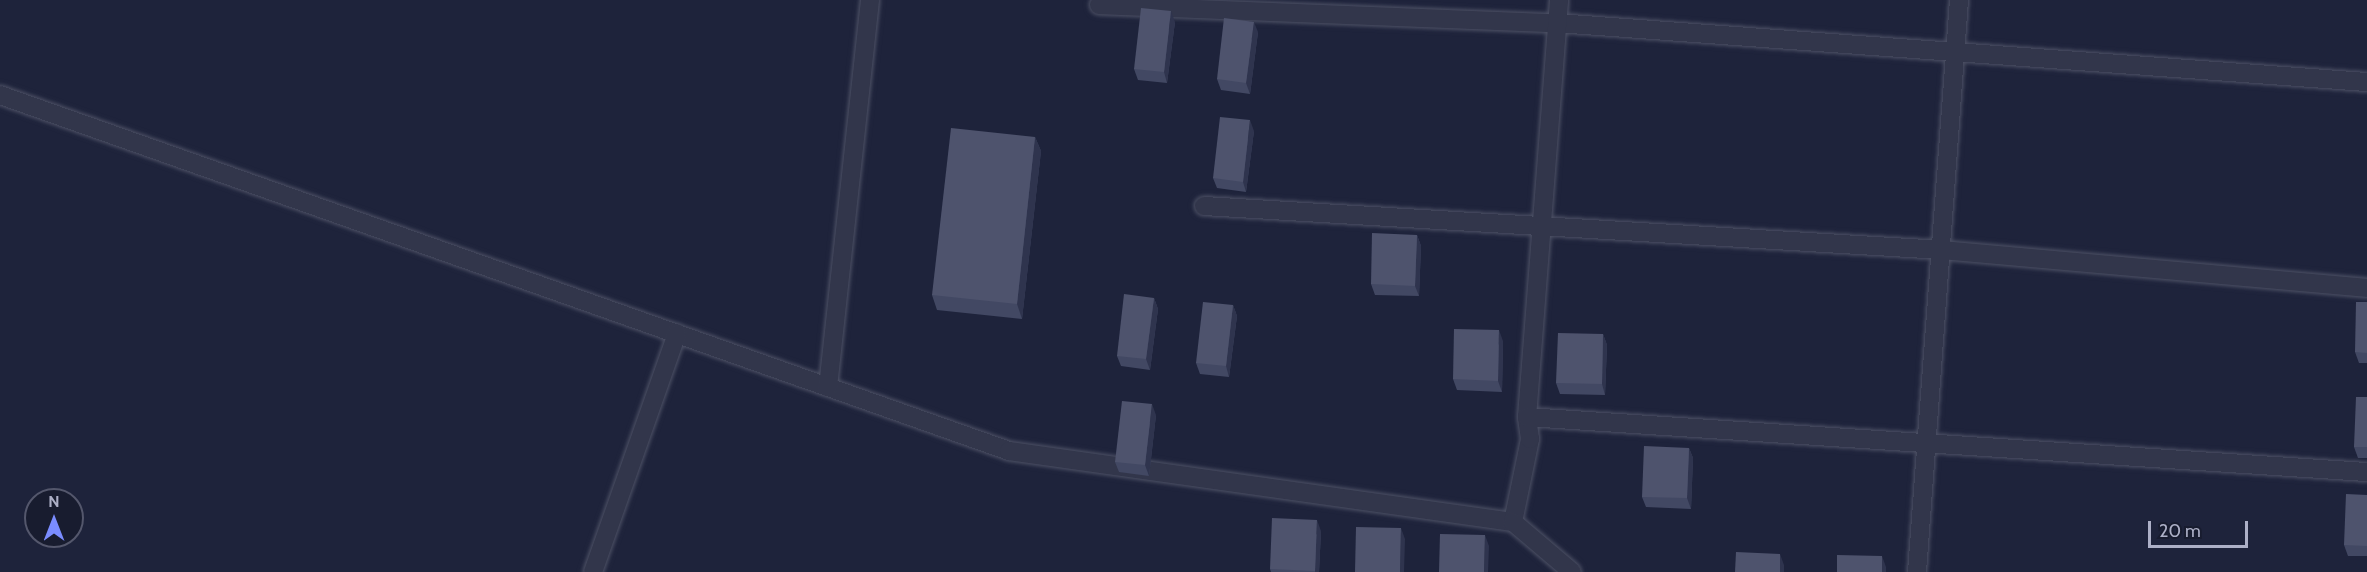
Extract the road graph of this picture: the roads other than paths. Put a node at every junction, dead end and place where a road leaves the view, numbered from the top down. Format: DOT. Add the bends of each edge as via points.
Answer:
graph roads {
  1 [pos="870,0"];
  2 [pos="1559,0"];
  3 [pos="1959,0"];
  4 [pos="1098,5"];
  5 [pos="1557,23"];
  6 [pos="1953,53"];
  7 [pos="2367,82"];
  8 [pos="0,95"];
  9 [pos="1204,206"];
  10 [pos="1545,226"];
  11 [pos="1942,250"];
  12 [pos="2367,288"];
  13 [pos="677,333"];
  14 [pos="828,387"];
  15 [pos="1527,417"];
  16 [pos="1929,442"];
  17 [pos="2367,472"];
  18 [pos="1513,522"];
  19 [pos="593,572"];
  20 [pos="1572,572"];
  21 [pos="1917,572"];
  1 -- 14 [label="street"];
  2 -- 5 [label="street"];
  3 -- 6 [label="street"];
  4 -- 5 [label="street"];
  5 -- 6 [label="street"];
  5 -- 10 [label="street"];
  6 -- 7 [label="street"];
  6 -- 11 [label="street"];
  8 -- 13 [label="street"];
  9 -- 10 [label="street"];
  10 -- 11 [label="street"];
  10 -- 15 [label="street"];
  11 -- 12 [label="street"];
  11 -- 16 [label="street"];
  13 -- 14 [label="street"];
  13 -- 19 [label="street"];
  14 -- 18 [label="street" via="1009,451"];
  15 -- 16 [label="street"];
  15 -- 18 [label="street" via="1530,439"];
  16 -- 17 [label="street"];
  16 -- 21 [label="street"];
  18 -- 20 [label="street"];
}
